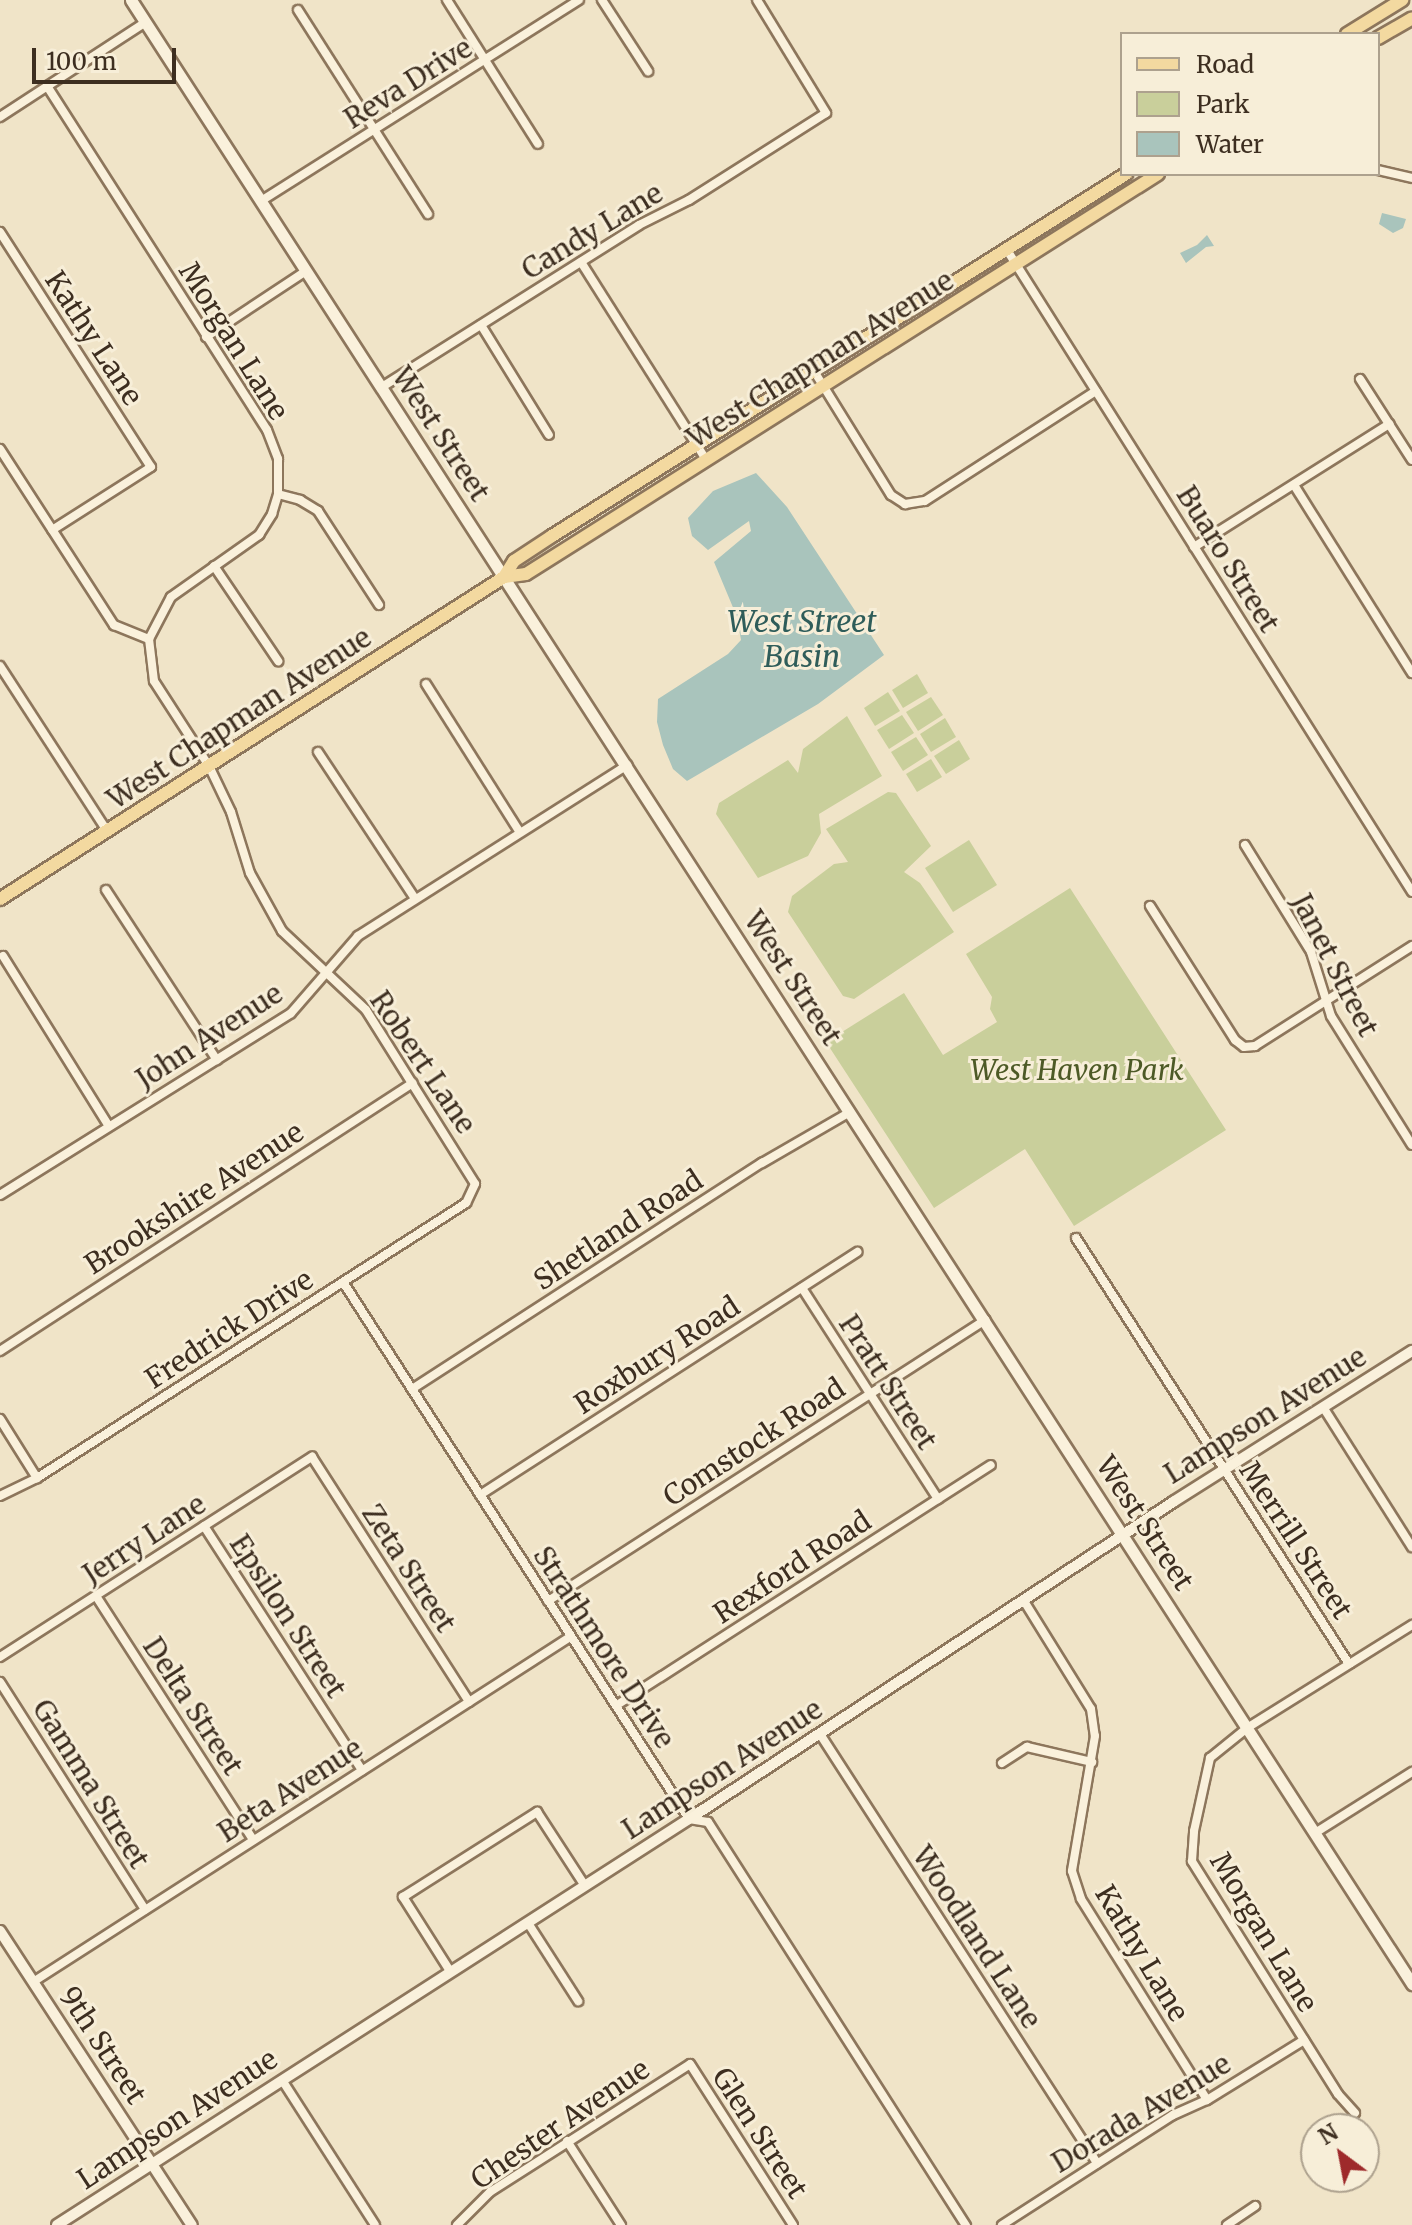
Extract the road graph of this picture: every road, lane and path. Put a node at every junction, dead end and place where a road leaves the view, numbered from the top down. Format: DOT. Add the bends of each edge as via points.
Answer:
graph roads {
  1 [pos="131,0"];
  2 [pos="447,0"];
  3 [pos="579,0"];
  4 [pos="602,0"];
  5 [pos="757,0"];
  6 [pos="1402,0"];
  7 [pos="298,10"];
  8 [pos="1412,18"];
  9 [pos="146,22"];
  10 [pos="1350,32"];
  11 [pos="1380,37"];
  12 [pos="485,60"];
  13 [pos="648,71"];
  14 [pos="47,86"];
  15 [pos="0,117"];
  16 [pos="375,130"];
  17 [pos="538,144"];
  18 [pos="1380,170"];
  19 [pos="1123,176"];
  20 [pos="1155,176"];
  21 [pos="1412,178"];
  22 [pos="261,201"];
  23 [pos="428,214"];
  24 [pos="0,232"];
  25 [pos="1007,250"];
  26 [pos="581,262"];
  27 [pos="1016,264"];
  28 [pos="306,271"];
  29 [pos="481,325"];
  30 [pos="206,337"];
  31 [pos="814,371"];
  32 [pos="1360,379"];
  33 [pos="824,386"];
  34 [pos="382,387"];
  35 [pos="1096,391"];
  36 [pos="1389,424"];
  37 [pos="549,435"];
  38 [pos="697,445"];
  39 [pos="0,449"];
  40 [pos="706,460"];
  41 [pos="1412,460"];
  42 [pos="1294,485"];
  43 [pos="278,494"];
  44 [pos="52,530"];
  45 [pos="1194,547"];
  46 [pos="214,566"];
  47 [pos="504,577"];
  48 [pos="379,605"];
  49 [pos="149,639"];
  50 [pos="278,661"];
  51 [pos="0,666"];
  52 [pos="1412,673"];
  53 [pos="426,684"];
  54 [pos="318,752"];
  55 [pos="627,765"];
  56 [pos="209,766"];
  57 [pos="107,831"];
  58 [pos="519,831"];
  59 [pos="1245,845"];
  60 [pos="106,890"];
  61 [pos="1412,892"];
  62 [pos="414,897"];
  63 [pos="0,899"];
  64 [pos="1150,906"];
  65 [pos="1412,946"];
  66 [pos="3,956"];
  67 [pos="328,973"];
  68 [pos="1326,1002"];
  69 [pos="217,1060"];
  70 [pos="413,1083"];
  71 [pos="850,1112"];
  72 [pos="109,1126"];
  73 [pos="1412,1145"];
  74 [pos="1,1191"];
  75 [pos="474,1191"];
  76 [pos="1076,1238"];
  77 [pos="857,1252"];
  78 [pos="343,1282"];
  79 [pos="802,1288"];
  80 [pos="985,1320"];
  81 [pos="0,1351"];
  82 [pos="1412,1351"];
  83 [pos="412,1389"];
  84 [pos="868,1395"];
  85 [pos="1323,1407"];
  86 [pos="0,1419"];
  87 [pos="312,1457"];
  88 [pos="991,1465"];
  89 [pos="1224,1469"];
  90 [pos="37,1478"];
  91 [pos="480,1495"];
  92 [pos="0,1496"];
  93 [pos="938,1499"];
  94 [pos="204,1526"];
  95 [pos="1124,1533"];
  96 [pos="1412,1547"];
  97 [pos="96,1596"];
  98 [pos="548,1601"];
  99 [pos="1024,1601"];
  100 [pos="1412,1625"];
  101 [pos="570,1637"];
  102 [pos="0,1657"];
  103 [pos="1349,1664"];
  104 [pos="0,1682"];
  105 [pos="469,1702"];
  106 [pos="617,1705"];
  107 [pos="1247,1728"];
  108 [pos="820,1734"];
  109 [pos="1092,1762"];
  110 [pos="1002,1763"];
  111 [pos="362,1770"];
  112 [pos="1412,1772"];
  113 [pos="689,1819"];
  114 [pos="1315,1833"];
  115 [pos="253,1840"];
  116 [pos="585,1886"];
  117 [pos="145,1910"];
  118 [pos="528,1923"];
  119 [pos="0,1931"];
  120 [pos="450,1971"];
  121 [pos="33,1982"];
  122 [pos="1412,1984"];
  123 [pos="578,2001"];
  124 [pos="1304,2040"];
  125 [pos="690,2064"];
  126 [pos="282,2080"];
  127 [pos="1207,2100"];
  128 [pos="1355,2113"];
  129 [pos="567,2141"];
  130 [pos="1097,2163"];
  131 [pos="152,2164"];
  132 [pos="1255,2206"];
  133 [pos="57,2225"];
  134 [pos="192,2225"];
  135 [pos="375,2225"];
  136 [pos="457,2225"];
  137 [pos="621,2225"];
  138 [pos="793,2225"];
  139 [pos="966,2225"];
  140 [pos="1002,2225"];
  141 [pos="1227,2225"];
  1 -- 9 [label="main road, West Street"];
  2 -- 12 [label="street"];
  3 -- 12 [label="street, Reva Drive"];
  4 -- 13 [label="street"];
  5 -- 26 [label="street, Candy Lane" via="826,113"];
  6 -- 10 [label="main road"];
  7 -- 16 [label="street"];
  8 -- 11 [label="main road"];
  9 -- 14 [label="street"];
  9 -- 22 [label="main road, West Street"];
  12 -- 16 [label="street, Reva Drive"];
  12 -- 17 [label="street"];
  14 -- 15 [label="street"];
  14 -- 30 [label="street, Morgan Lane"];
  16 -- 22 [label="street, Reva Drive"];
  16 -- 23 [label="street"];
  18 -- 21 [label="street"];
  19 -- 25 [label="main road, West Chapman Avenue"];
  20 -- 27 [label="main road, West Chapman Avenue"];
  22 -- 28 [label="main road, West Street"];
  24 -- 44 [label="street, Kathy Lane" via="151,467"];
  25 -- 27 [label="street, Buaro Street"];
  25 -- 31 [label="main road, West Chapman Avenue"];
  26 -- 29 [label="street, Candy Lane"];
  26 -- 38 [label="street"];
  27 -- 33 [label="main road, West Chapman Avenue"];
  27 -- 35 [label="street, Buaro Street"];
  28 -- 30 [label="street"];
  28 -- 34 [label="main road, West Street"];
  29 -- 34 [label="street, Candy Lane"];
  29 -- 37 [label="street"];
  30 -- 43 [label="street, Morgan Lane" via="274,445"];
  31 -- 33 [label="street"];
  31 -- 38 [label="main road, West Chapman Avenue"];
  32 -- 36 [label="street"];
  33 -- 35 [label="street" via="891,495 902,504 925,501"];
  33 -- 40 [label="main road, West Chapman Avenue"];
  34 -- 47 [label="main road, West Street"];
  35 -- 45 [label="street, Buaro Street"];
  36 -- 41 [label="street"];
  36 -- 42 [label="street"];
  38 -- 40 [label="street"];
  38 -- 47 [label="main road, West Chapman Avenue" via="517,559"];
  39 -- 44 [label="street"];
  40 -- 47 [label="main road, West Chapman Avenue" via="526,574"];
  42 -- 45 [label="street"];
  42 -- 52 [label="street"];
  43 -- 46 [label="street" via="259,535"];
  43 -- 48 [label="street" via="318,511"];
  44 -- 49 [label="street" via="114,625"];
  45 -- 61 [label="street, Buaro Street"];
  46 -- 49 [label="street" via="171,597"];
  46 -- 50 [label="street"];
  47 -- 55 [label="main road, West Street"];
  47 -- 56 [label="main road, West Chapman Avenue"];
  49 -- 56 [label="street, Robert Lane" via="154,681"];
  51 -- 57 [label="street"];
  53 -- 58 [label="street"];
  54 -- 62 [label="street"];
  55 -- 58 [label="street, John Avenue"];
  55 -- 71 [label="main road, West Street"];
  56 -- 57 [label="main road, West Chapman Avenue"];
  56 -- 67 [label="street, Robert Lane" via="231,812 250,873 282,931"];
  57 -- 63 [label="main road, West Chapman Avenue"];
  58 -- 62 [label="street, John Avenue"];
  59 -- 68 [label="street, Janet Street" via="1311,952"];
  60 -- 69 [label="street"];
  62 -- 67 [label="street, John Avenue" via="358,936"];
  64 -- 68 [label="street" via="1244,1047 1255,1046"];
  65 -- 68 [label="street"];
  66 -- 72 [label="street"];
  67 -- 69 [label="street, John Avenue" via="291,1013"];
  67 -- 70 [label="street, Robert Lane" via="366,1010"];
  68 -- 73 [label="street, Janet Street"];
  69 -- 72 [label="street, John Avenue"];
  70 -- 75 [label="street, Robert Lane" via="473,1177"];
  70 -- 81 [label="street, Brookshire Avenue"];
  71 -- 80 [label="main road, West Street"];
  71 -- 83 [label="street, Shetland Road" via="749,1171"];
  72 -- 74 [label="street, John Avenue"];
  75 -- 78 [label="street, Fredrick Drive" via="466,1203"];
  76 -- 89 [label="street, Merrill Street"];
  77 -- 79 [label="street, Roxbury Road"];
  78 -- 83 [label="street, Strathmore Drive"];
  78 -- 90 [label="street, Fredrick Drive"];
  79 -- 84 [label="street, Pratt Street"];
  79 -- 91 [label="street, Roxbury Road"];
  80 -- 84 [label="street, Comstock Road"];
  80 -- 95 [label="main road, West Street"];
  82 -- 85 [label="street, Lampson Avenue"];
  83 -- 91 [label="street, Strathmore Drive"];
  84 -- 93 [label="street, Pratt Street"];
  84 -- 98 [label="street, Comstock Road"];
  85 -- 89 [label="street, Lampson Avenue"];
  85 -- 96 [label="street"];
  86 -- 90 [label="street"];
  87 -- 94 [label="street, Jerry Lane"];
  87 -- 105 [label="street, Zeta Street"];
  88 -- 93 [label="street, Rexford Road"];
  89 -- 95 [label="street, Lampson Avenue"];
  89 -- 103 [label="street, Merrill Street"];
  90 -- 92 [label="street, Fredrick Drive"];
  91 -- 98 [label="street, Strathmore Drive"];
  93 -- 106 [label="street, Rexford Road"];
  94 -- 97 [label="street, Jerry Lane"];
  94 -- 111 [label="street, Epsilon Street"];
  95 -- 99 [label="street, Lampson Avenue"];
  95 -- 107 [label="main road, West Street"];
  97 -- 102 [label="street, Jerry Lane"];
  97 -- 115 [label="street, Delta Street"];
  98 -- 101 [label="street, Strathmore Drive"];
  99 -- 108 [label="street, Lampson Avenue"];
  99 -- 109 [label="street, Kathy Lane" via="1091,1709"];
  100 -- 103 [label="street, Morgan Lane"];
  101 -- 105 [label="street, Beta Avenue"];
  101 -- 106 [label="street, Strathmore Drive"];
  103 -- 107 [label="street, Morgan Lane"];
  104 -- 117 [label="street, Gamma Street"];
  105 -- 111 [label="street, Beta Avenue"];
  106 -- 113 [label="street, Strathmore Drive"];
  107 -- 114 [label="main road, West Street"];
  107 -- 124 [label="street, Morgan Lane" via="1210,1758 1192,1861"];
  108 -- 113 [label="street, Lampson Avenue"];
  108 -- 130 [label="street, Woodland Lane"];
  109 -- 110 [label="street" via="1027,1747"];
  109 -- 127 [label="street, Kathy Lane" via="1072,1871 1081,1899"];
  111 -- 115 [label="street, Beta Avenue"];
  112 -- 114 [label="street"];
  113 -- 116 [label="street, Lampson Avenue"];
  113 -- 139 [label="street, Strathmore Drive" via="708,1822"];
  114 -- 122 [label="main road, West Street"];
  115 -- 117 [label="street, Beta Avenue"];
  116 -- 118 [label="street, Lampson Avenue"];
  116 -- 120 [label="street" via="537,1812 403,1897"];
  117 -- 121 [label="street, Beta Avenue"];
  118 -- 120 [label="street, Lampson Avenue"];
  118 -- 123 [label="street"];
  119 -- 121 [label="street, 9th Street"];
  120 -- 126 [label="street, Lampson Avenue"];
  121 -- 131 [label="street, 9th Street"];
  124 -- 127 [label="street, Dorada Avenue"];
  124 -- 128 [label="street, Morgan Lane"];
  125 -- 129 [label="street, Chester Avenue"];
  125 -- 138 [label="street, Glen Street"];
  126 -- 131 [label="street, Lampson Avenue"];
  126 -- 135 [label="street"];
  127 -- 130 [label="street, Dorada Avenue"];
  129 -- 136 [label="street, Chester Avenue" via="490,2192"];
  129 -- 137 [label="street"];
  130 -- 140 [label="street, Dorada Avenue"];
  131 -- 133 [label="street, Lampson Avenue"];
  131 -- 134 [label="street, 9th Street"];
  132 -- 141 [label="street"];
}
